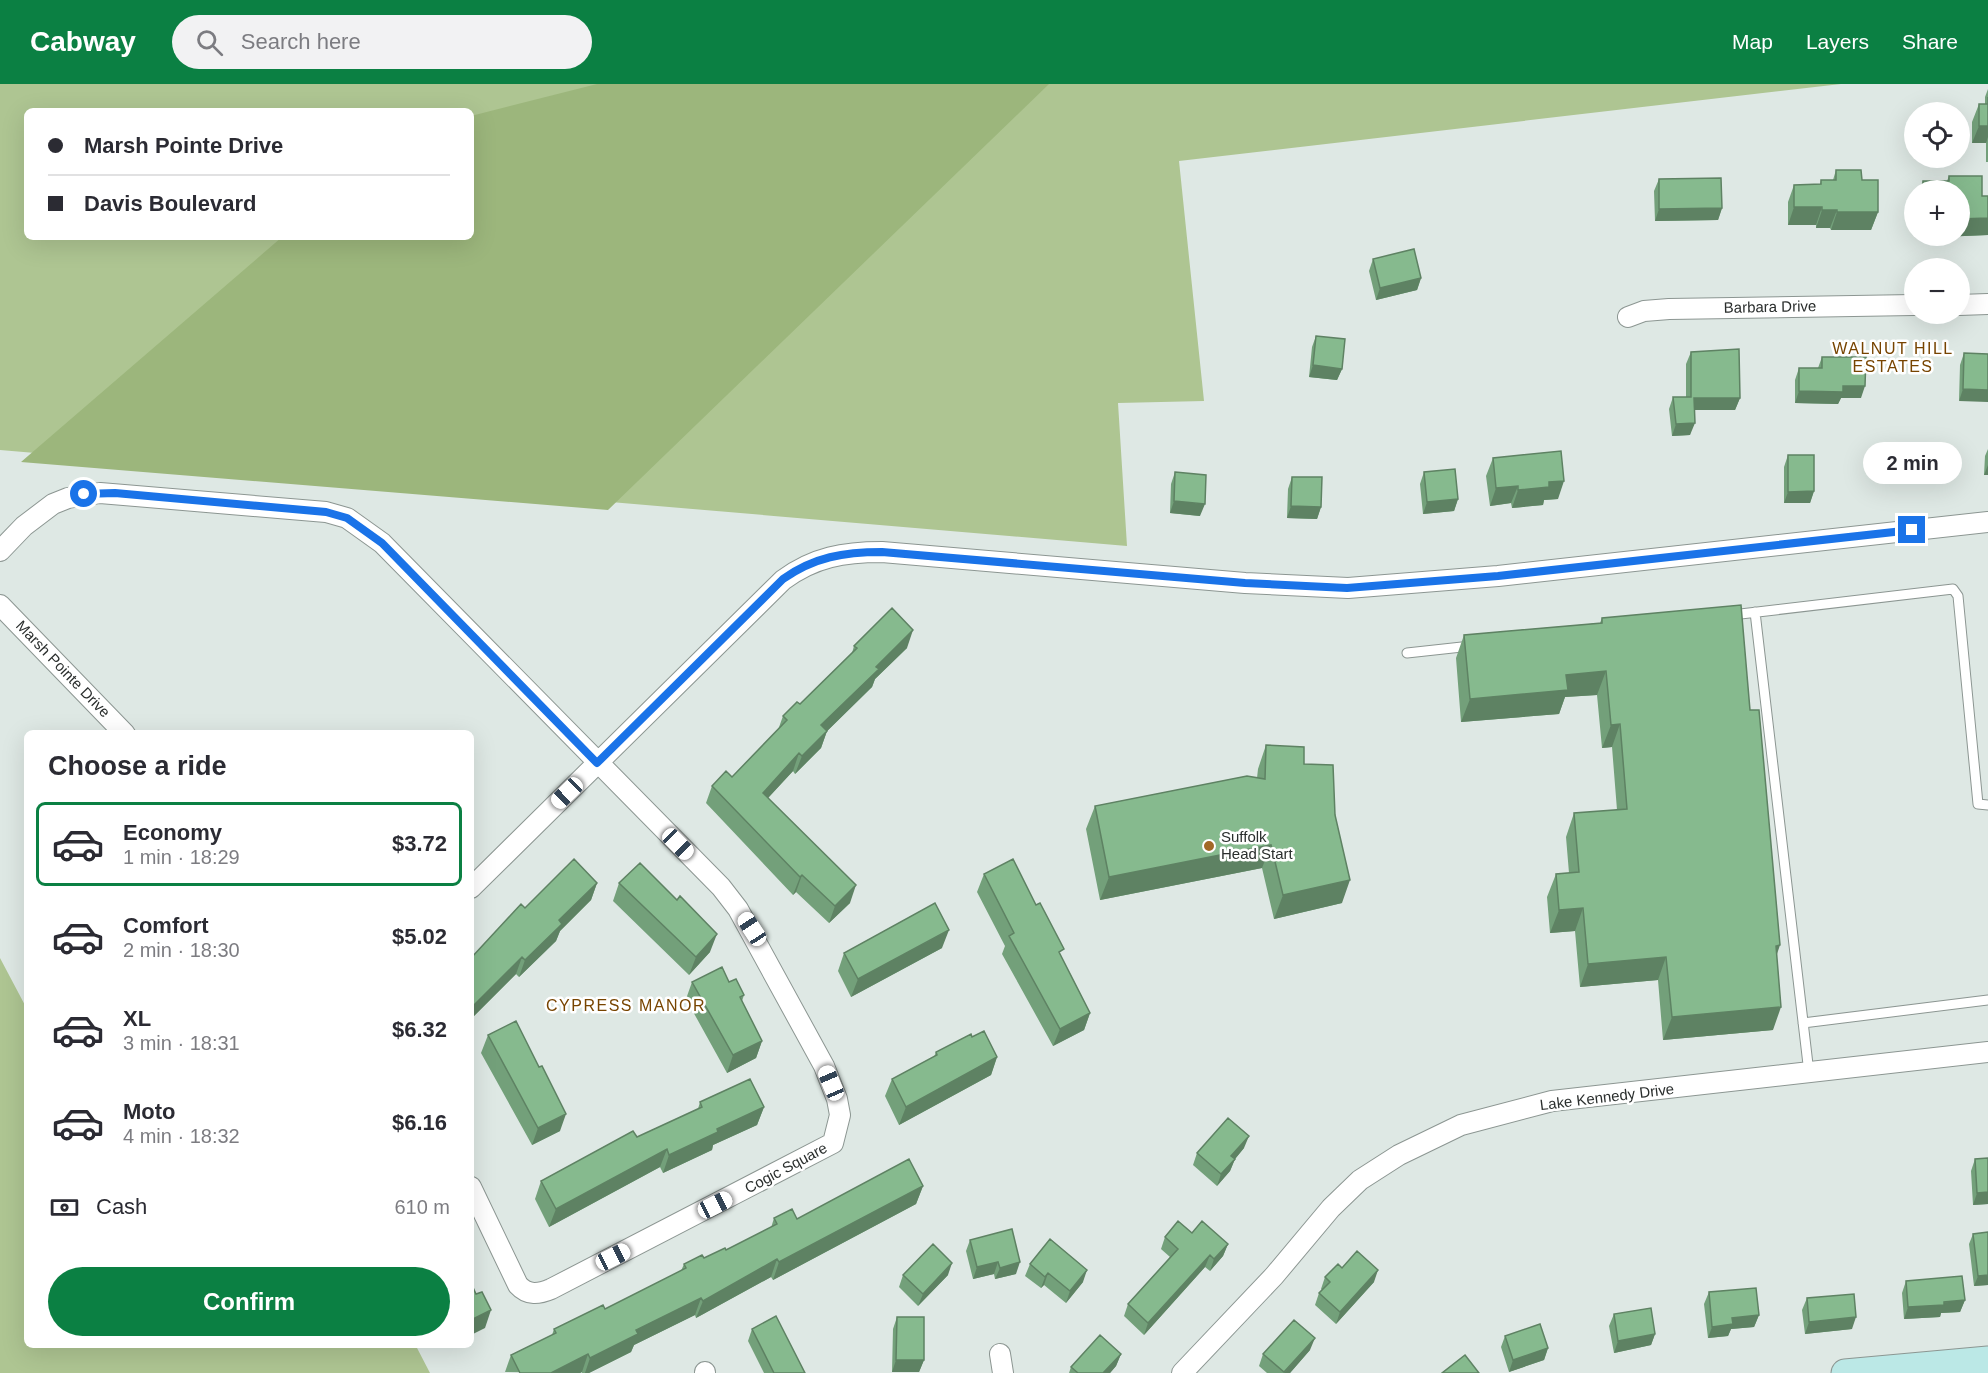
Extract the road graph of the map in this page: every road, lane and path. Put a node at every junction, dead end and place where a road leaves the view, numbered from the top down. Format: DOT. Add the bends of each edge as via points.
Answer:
graph roads {
  1 [pos="1988,304"];
  2 [pos="1904,305"];
  3 [pos="1970,305"];
  4 [pos="1628,317"];
  5 [pos="1988,522"];
  6 [pos="0,551"];
  7 [pos="0,605"];
  8 [pos="1755,612"];
  9 [pos="1720,616"];
  10 [pos="1477,645"];
  11 [pos="1407,653"];
  12 [pos="121,730"];
  13 [pos="597,763"];
  14 [pos="1988,805"];
  15 [pos="474,885"];
  16 [pos="1988,1000"];
  17 [pos="1803,1023"];
  18 [pos="1988,1052"];
  19 [pos="1809,1073"];
  20 [pos="474,1193"];
  21 [pos="1988,1360"];
  22 [pos="1182,1373"];
  23 [pos="1845,1373"];
  1 -- 3 [label="street"];
  2 -- 4 [label="street, Barbara Drive" via="1669,309"];
  5 -- 13 [label="street" via="1498,576 1347,588 882,552 839,554 798,568 783,579"];
  6 -- 13 [label="street" via="38,514 53,504 84,494 303,508 347,518 382,543"];
  7 -- 12 [label="street, Marsh Pointe Drive"];
  8 -- 9 [label="lane"];
  8 -- 14 [label="lane" via="1953,589 1958,596 1978,804"];
  8 -- 17 [label="lane"];
  10 -- 11 [label="lane"];
  13 -- 15 [label="street"];
  13 -- 20 [label="street, Cogic Square" via="721,887 752,929 824,1066 837,1099 838,1131 833,1143 817,1153 535,1294 518,1285"];
  16 -- 17 [label="lane"];
  17 -- 19 [label="lane"];
  18 -- 19 [label="street, Lake Kennedy Drive"];
  19 -- 22 [label="street, Lake Kennedy Drive" via="1552,1101 1461,1125 1399,1155 1360,1180"];
  21 -- 23 [label="street"];
}
